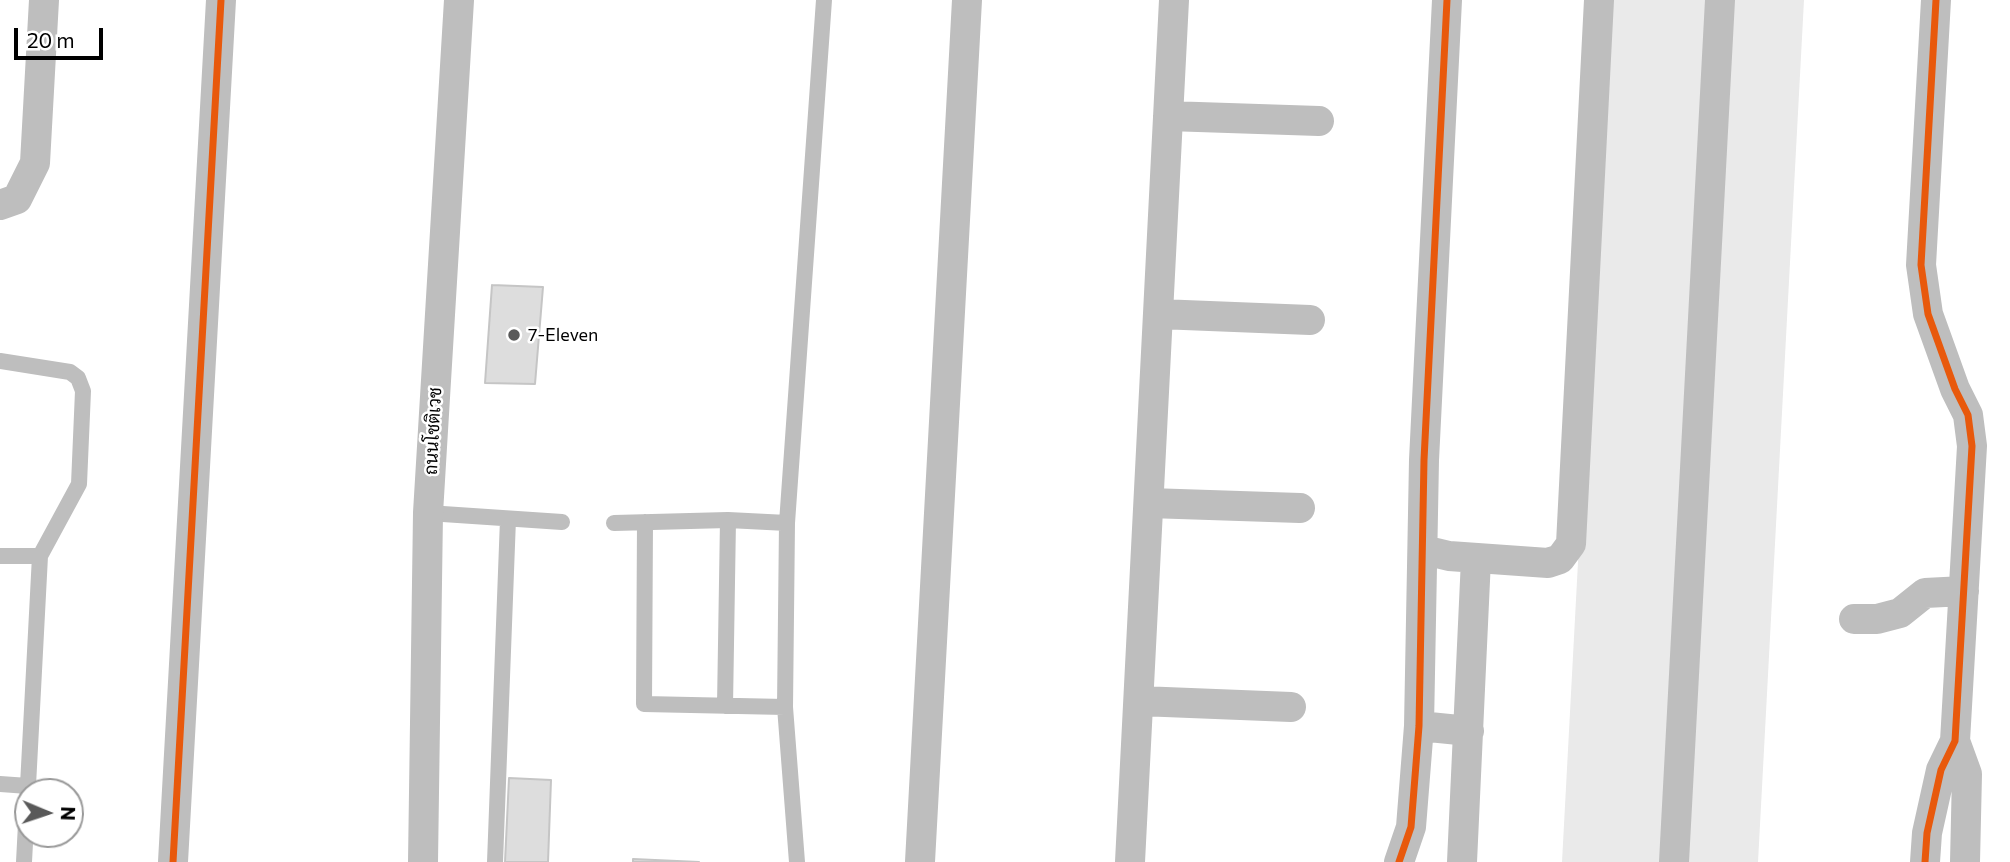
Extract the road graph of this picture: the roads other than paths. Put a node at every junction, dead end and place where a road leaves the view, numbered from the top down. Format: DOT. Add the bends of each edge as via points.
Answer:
graph roads {
  1 [pos="44,0"];
  2 [pos="221,0"];
  3 [pos="458,0"];
  4 [pos="824,0"];
  5 [pos="967,0"];
  6 [pos="1174,0"];
  7 [pos="1447,0"];
  8 [pos="1599,0"];
  9 [pos="1720,0"];
  10 [pos="1936,0"];
  11 [pos="1168,116"];
  12 [pos="1320,121"];
  13 [pos="0,205"];
  14 [pos="1158,314"];
  15 [pos="1310,320"];
  16 [pos="0,361"];
  17 [pos="1149,503"];
  18 [pos="1300,508"];
  19 [pos="428,513"];
  20 [pos="508,519"];
  21 [pos="729,520"];
  22 [pos="562,522"];
  23 [pos="645,522"];
  24 [pos="614,523"];
  25 [pos="787,523"];
  26 [pos="1424,550"];
  27 [pos="0,556"];
  28 [pos="40,556"];
  29 [pos="1476,559"];
  30 [pos="1964,591"];
  31 [pos="1854,619"];
  32 [pos="1140,701"];
  33 [pos="725,706"];
  34 [pos="1291,707"];
  35 [pos="785,708"];
  36 [pos="1419,726"];
  37 [pos="1469,731"];
  38 [pos="1955,741"];
  39 [pos="27,778"];
  40 [pos="173,862"];
  41 [pos="423,862"];
  42 [pos="495,862"];
  43 [pos="797,862"];
  44 [pos="920,862"];
  45 [pos="1130,862"];
  46 [pos="1399,862"];
  47 [pos="1462,862"];
  48 [pos="1674,862"];
  49 [pos="1925,862"];
  50 [pos="1965,862"];
  1 -- 13 [label="street" via="35,163 17,199"];
  2 -- 40 [label="street"];
  3 -- 19 [label="street, ถนนโชติเวช"];
  4 -- 25 [label="lane"];
  5 -- 44 [label="street"];
  6 -- 11 [label="street"];
  7 -- 26 [label="street" via="1424,460"];
  8 -- 29 [label="street" via="1572,544 1560,559 1548,563"];
  9 -- 48 [label="street"];
  10 -- 30 [label="street" via="1921,265 1928,314 1968,415 1972,446"];
  11 -- 12 [label="street"];
  11 -- 14 [label="street"];
  14 -- 15 [label="street"];
  14 -- 17 [label="street"];
  16 -- 28 [label="lane" via="70,372 83,391 79,484"];
  17 -- 18 [label="street"];
  17 -- 32 [label="street"];
  19 -- 20 [label="lane"];
  19 -- 41 [label="street, ถนนโชติเวช"];
  20 -- 22 [label="lane"];
  20 -- 42 [label="lane"];
  21 -- 23 [label="lane"];
  21 -- 25 [label="lane"];
  21 -- 33 [label="lane"];
  23 -- 24 [label="lane"];
  23 -- 33 [label="lane" via="644,704"];
  25 -- 35 [label="lane"];
  26 -- 29 [label="street"];
  26 -- 36 [label="street"];
  27 -- 28 [label="lane"];
  28 -- 39 [label="lane"];
  29 -- 37 [label="street"];
  30 -- 31 [label="street" via="1925,593 1900,614"];
  30 -- 38 [label="street"];
  32 -- 34 [label="street"];
  32 -- 45 [label="street"];
  33 -- 35 [label="lane"];
  35 -- 43 [label="lane"];
  36 -- 37 [label="street"];
  36 -- 46 [label="street" via="1411,827"];
  37 -- 47 [label="street"];
  38 -- 49 [label="street" via="1941,770"];
  38 -- 50 [label="street" via="1967,774"];
}
